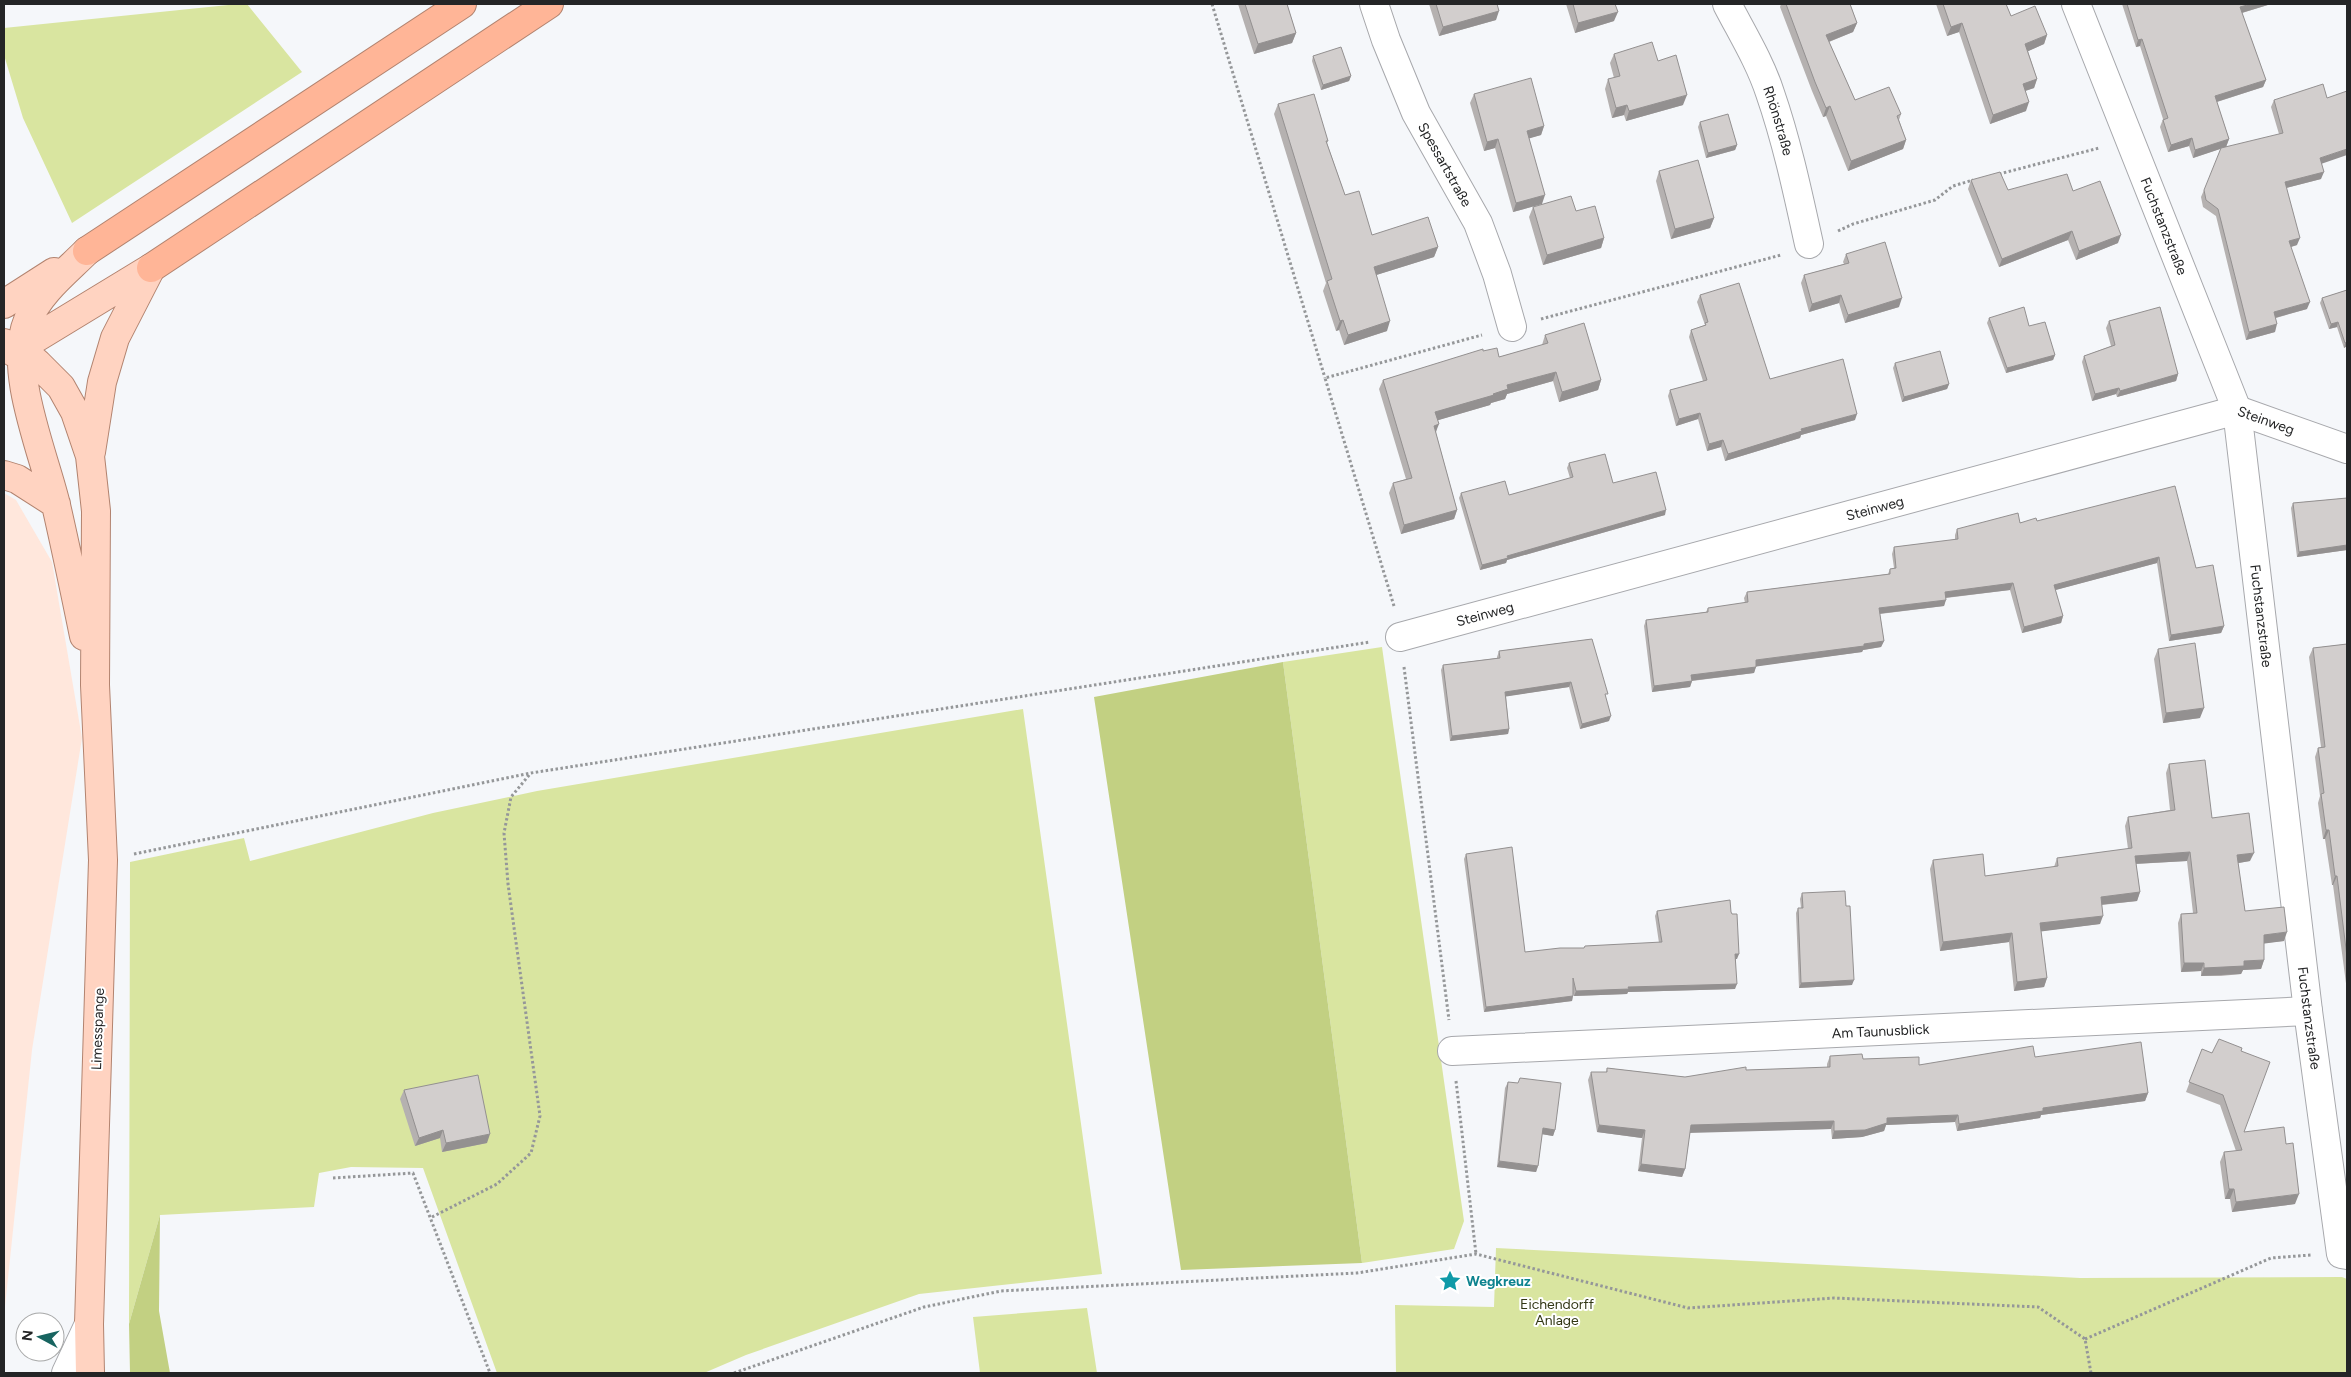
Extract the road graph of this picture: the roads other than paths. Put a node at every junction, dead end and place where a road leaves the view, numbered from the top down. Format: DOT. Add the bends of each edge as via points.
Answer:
graph roads {
  1 [pos="462,4"];
  2 [pos="549,4"];
  3 [pos="1374,4"];
  4 [pos="1727,4"];
  5 [pos="2076,4"];
  6 [pos="1809,244"];
  7 [pos="87,251"];
  8 [pos="151,268"];
  9 [pos="4,304"];
  10 [pos="1512,326"];
  11 [pos="9,350"];
  12 [pos="2238,410"];
  13 [pos="2347,449"];
  14 [pos="90,456"];
  15 [pos="4,475"];
  16 [pos="56,504"];
  17 [pos="1400,637"];
  18 [pos="95,684"];
  19 [pos="2308,1011"];
  20 [pos="1452,1051"];
  21 [pos="2344,1254"];
  22 [pos="89,1324"];
  23 [pos="66,1373"];
  24 [pos="90,1373"];
  1 -- 7 [label="highway"];
  2 -- 8 [label="highway"];
  3 -- 10 [label="street, Spessartstraße" via="1416,113 1478,223"];
  4 -- 6 [label="street, Rhönstraße" via="1770,91"];
  5 -- 12 [label="street, Fuchstanzstraße"];
  7 -- 9 [label="main road"];
  7 -- 11 [label="main road" via="43,295"];
  8 -- 11 [label="main road"];
  8 -- 14 [label="main road" via="112,347 102,382"];
  11 -- 14 [label="main road" via="61,387 75,412"];
  11 -- 16 [label="main road" via="27,400"];
  12 -- 13 [label="street, Steinweg"];
  12 -- 17 [label="street, Steinweg"];
  12 -- 19 [label="street, Fuchstanzstraße"];
  14 -- 18 [label="main road" via="96,511"];
  15 -- 16 [label="main road" via="17,479"];
  16 -- 18 [label="main road"];
  18 -- 22 [label="main road, Limesspange" via="103,860"];
  19 -- 20 [label="street, Am Taunusblick"];
  19 -- 21 [label="street, Fuchstanzstraße"];
  22 -- 23 [label="street"];
  22 -- 24 [label="main road, Limesspange"];
}
